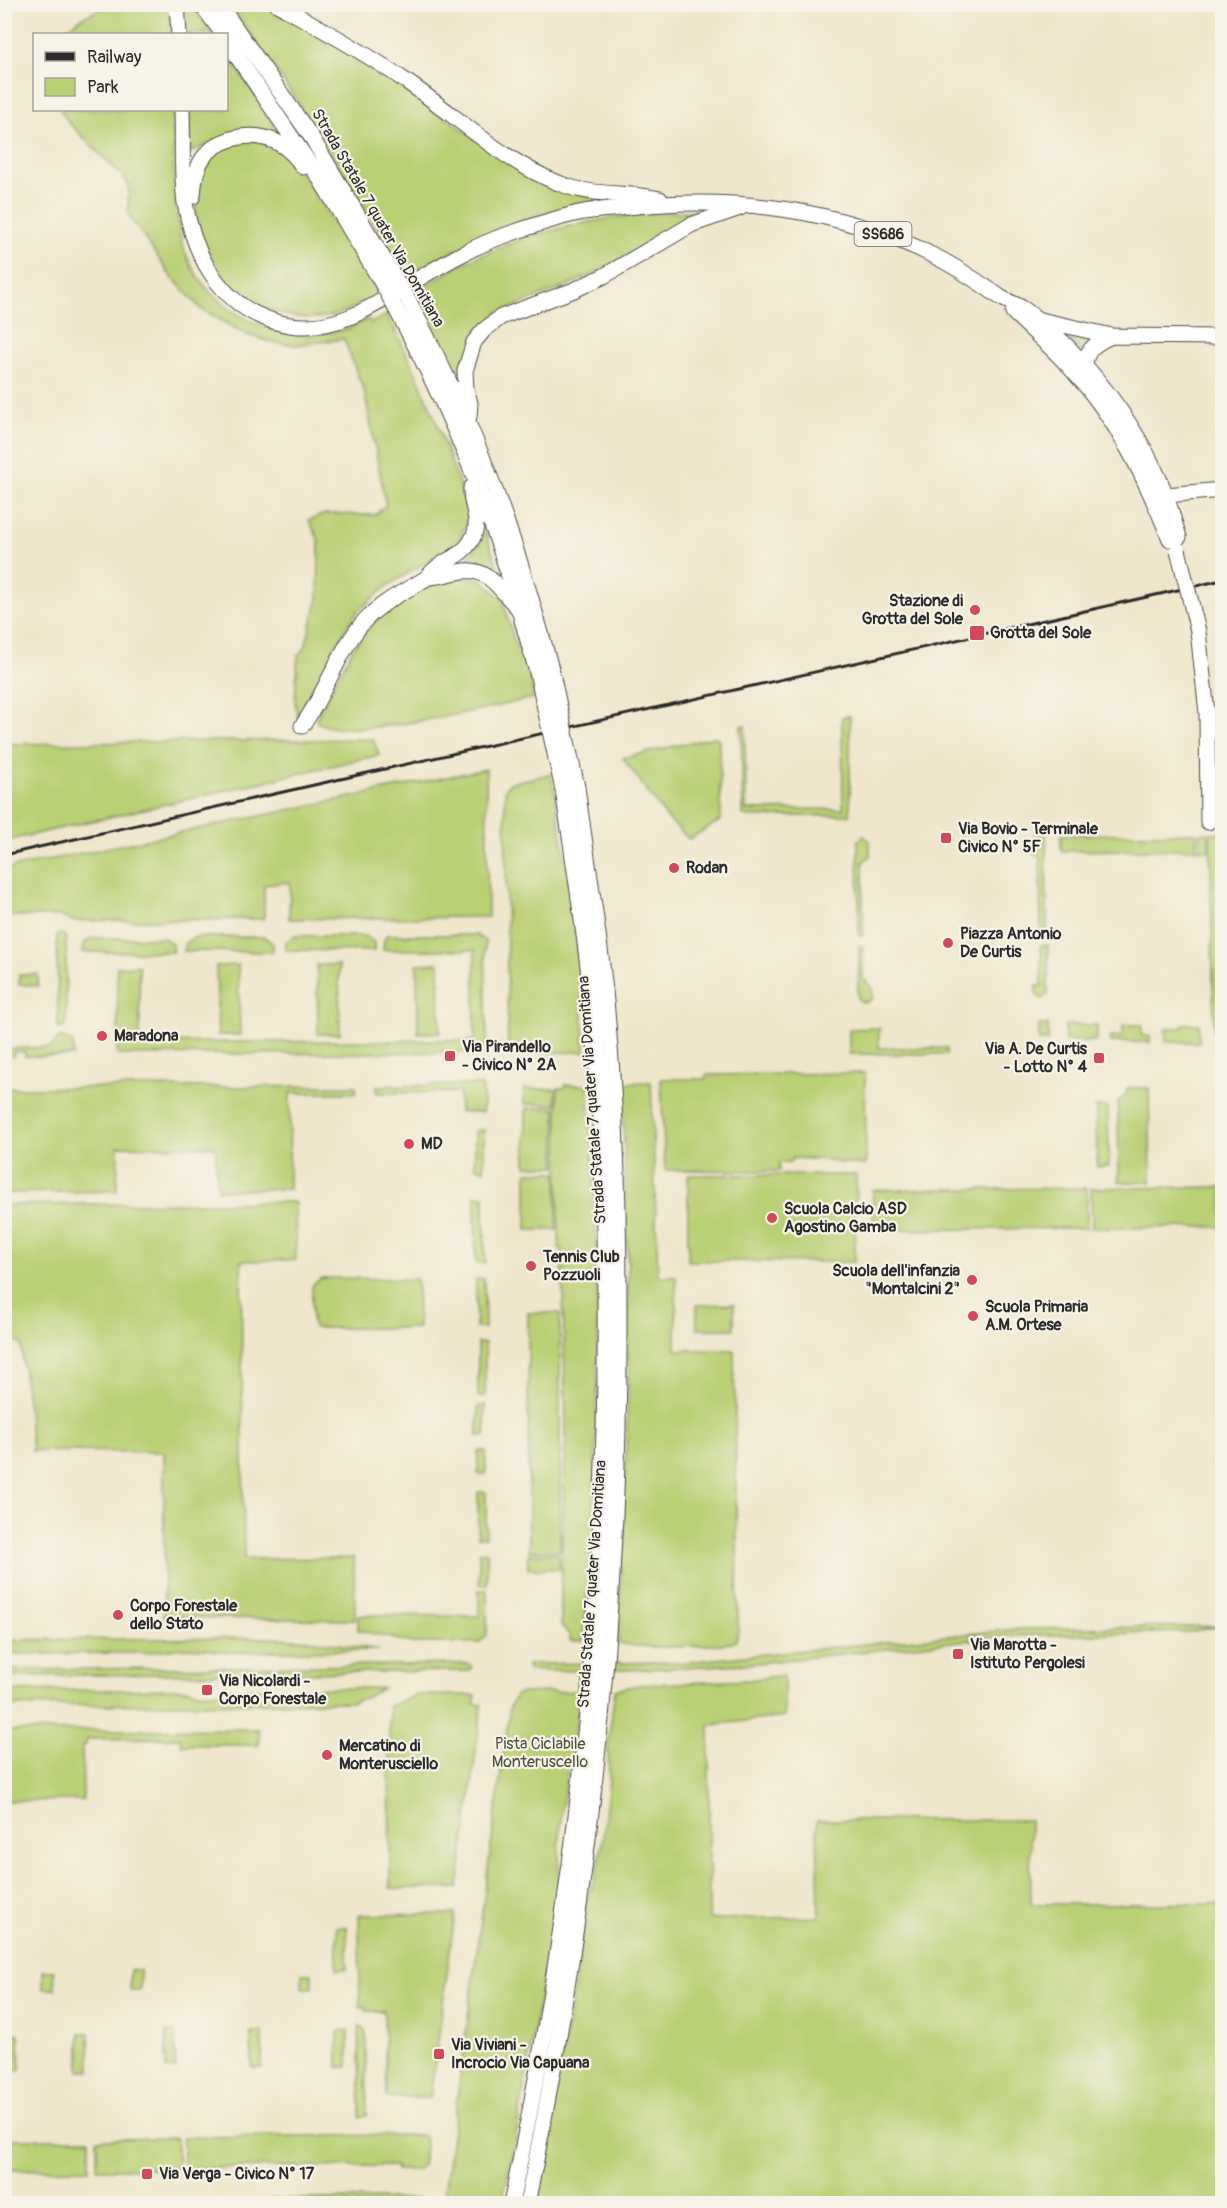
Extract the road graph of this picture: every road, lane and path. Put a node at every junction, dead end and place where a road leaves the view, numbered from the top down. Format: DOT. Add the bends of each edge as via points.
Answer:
graph roads {
  1 [pos="177,4"];
  2 [pos="201,4"];
  3 [pos="219,4"];
  4 [pos="277,4"];
  5 [pos="180,33"];
  6 [pos="221,33"];
  7 [pos="228,43"];
  8 [pos="182,111"];
  9 [pos="321,179"];
  10 [pos="677,203"];
  11 [pos="748,204"];
  12 [pos="191,223"];
  13 [pos="389,281"];
  14 [pos="1005,300"];
  15 [pos="402,303"];
  16 [pos="1036,319"];
  17 [pos="1112,336"];
  18 [pos="1222,337"];
  19 [pos="1084,366"];
  20 [pos="1086,386"];
  21 [pos="1112,411"];
  22 [pos="469,424"];
  23 [pos="472,473"];
  24 [pos="1148,484"];
  25 [pos="1222,490"];
  26 [pos="1195,493"];
  27 [pos="1166,495"];
  28 [pos="1178,543"];
  29 [pos="428,577"];
  30 [pos="520,610"];
  31 [pos="544,670"];
  32 [pos="302,726"];
  33 [pos="1208,822"];
  34 [pos="596,1697"];
  35 [pos="511,2204"];
  36 [pos="526,2204"];
  1 -- 5 [label="highway"];
  2 -- 6 [label="highway"];
  3 -- 13 [label="highway, Strada Statale 7 quater Via Domitiana" via="312,138"];
  4 -- 10 [label="highway" via="407,82 531,171 580,190 645,195"];
  7 -- 9 [label="highway, Strada Statale 7 quater Via Domitiana"];
  8 -- 12 [label="highway" via="185,203"];
  9 -- 12 [label="highway" via="304,169 296,155 276,141 253,135 231,139 218,144 199,164 194,178"];
  9 -- 13 [label="highway, Strada Statale 7 quater Via Domitiana"];
  10 -- 11 [label="highway, SS686"];
  10 -- 12 [label="highway" via="580,213 505,235 445,263 361,313 339,322 306,326 257,315 222,290 198,252"];
  11 -- 14 [label="highway, SS686" via="837,219 903,242 963,272"];
  11 -- 22 [label="highway" via="691,225 604,276 501,317 484,330 474,342 465,371"];
  13 -- 15 [label="highway, Strada Statale 7 quater Via Domitiana, bridge"];
  14 -- 16 [label="highway, SS686"];
  14 -- 20 [label="highway, SS686"];
  15 -- 22 [label="highway, Strada Statale 7 quater Via Domitiana"];
  15 -- 23 [label="highway, Strada Statale 7 quater Via Domitiana"];
  16 -- 17 [label="highway, SS686"];
  16 -- 19 [label="highway, SS686"];
  17 -- 18 [label="highway, SS686"];
  17 -- 19 [label="highway" via="1093,347"];
  19 -- 20 [label="highway"];
  19 -- 21 [label="highway, SS686"];
  20 -- 21 [label="highway, SS686"];
  21 -- 24 [label="highway, SS686"];
  21 -- 27 [label="highway, SS686" via="1147,457"];
  22 -- 31 [label="highway, Strada Statale 7 quater Via Domitiana" via="526,581"];
  23 -- 29 [label="highway" via="471,495 476,513 473,537 459,554"];
  23 -- 30 [label="highway, Strada Statale 7 quater Via Domitiana"];
  24 -- 27 [label="highway, SS686"];
  24 -- 28 [label="highway, SS686" via="1170,540"];
  25 -- 26 [label="highway"];
  26 -- 27 [label="highway"];
  26 -- 28 [label="highway, SS686" via="1181,510"];
  27 -- 28 [label="highway, SS686"];
  28 -- 33 [label="highway, SS686, bridge" via="1198,631 1207,713"];
  29 -- 30 [label="highway" via="463,571 482,573"];
  29 -- 32 [label="highway" via="386,602 364,622"];
  30 -- 31 [label="highway, Strada Statale 7 quater Via Domitiana"];
  31 -- 34 [label="highway, Strada Statale 7 quater Via Domitiana, bridge" via="596,918 606,1109 606,1352 601,1637"];
  34 -- 35 [label="highway, Strada Statale 7 quater Via Domitiana" via="552,1986"];
  34 -- 36 [label="highway, Strada Statale 7 quater Via Domitiana" via="576,1927"];
}
